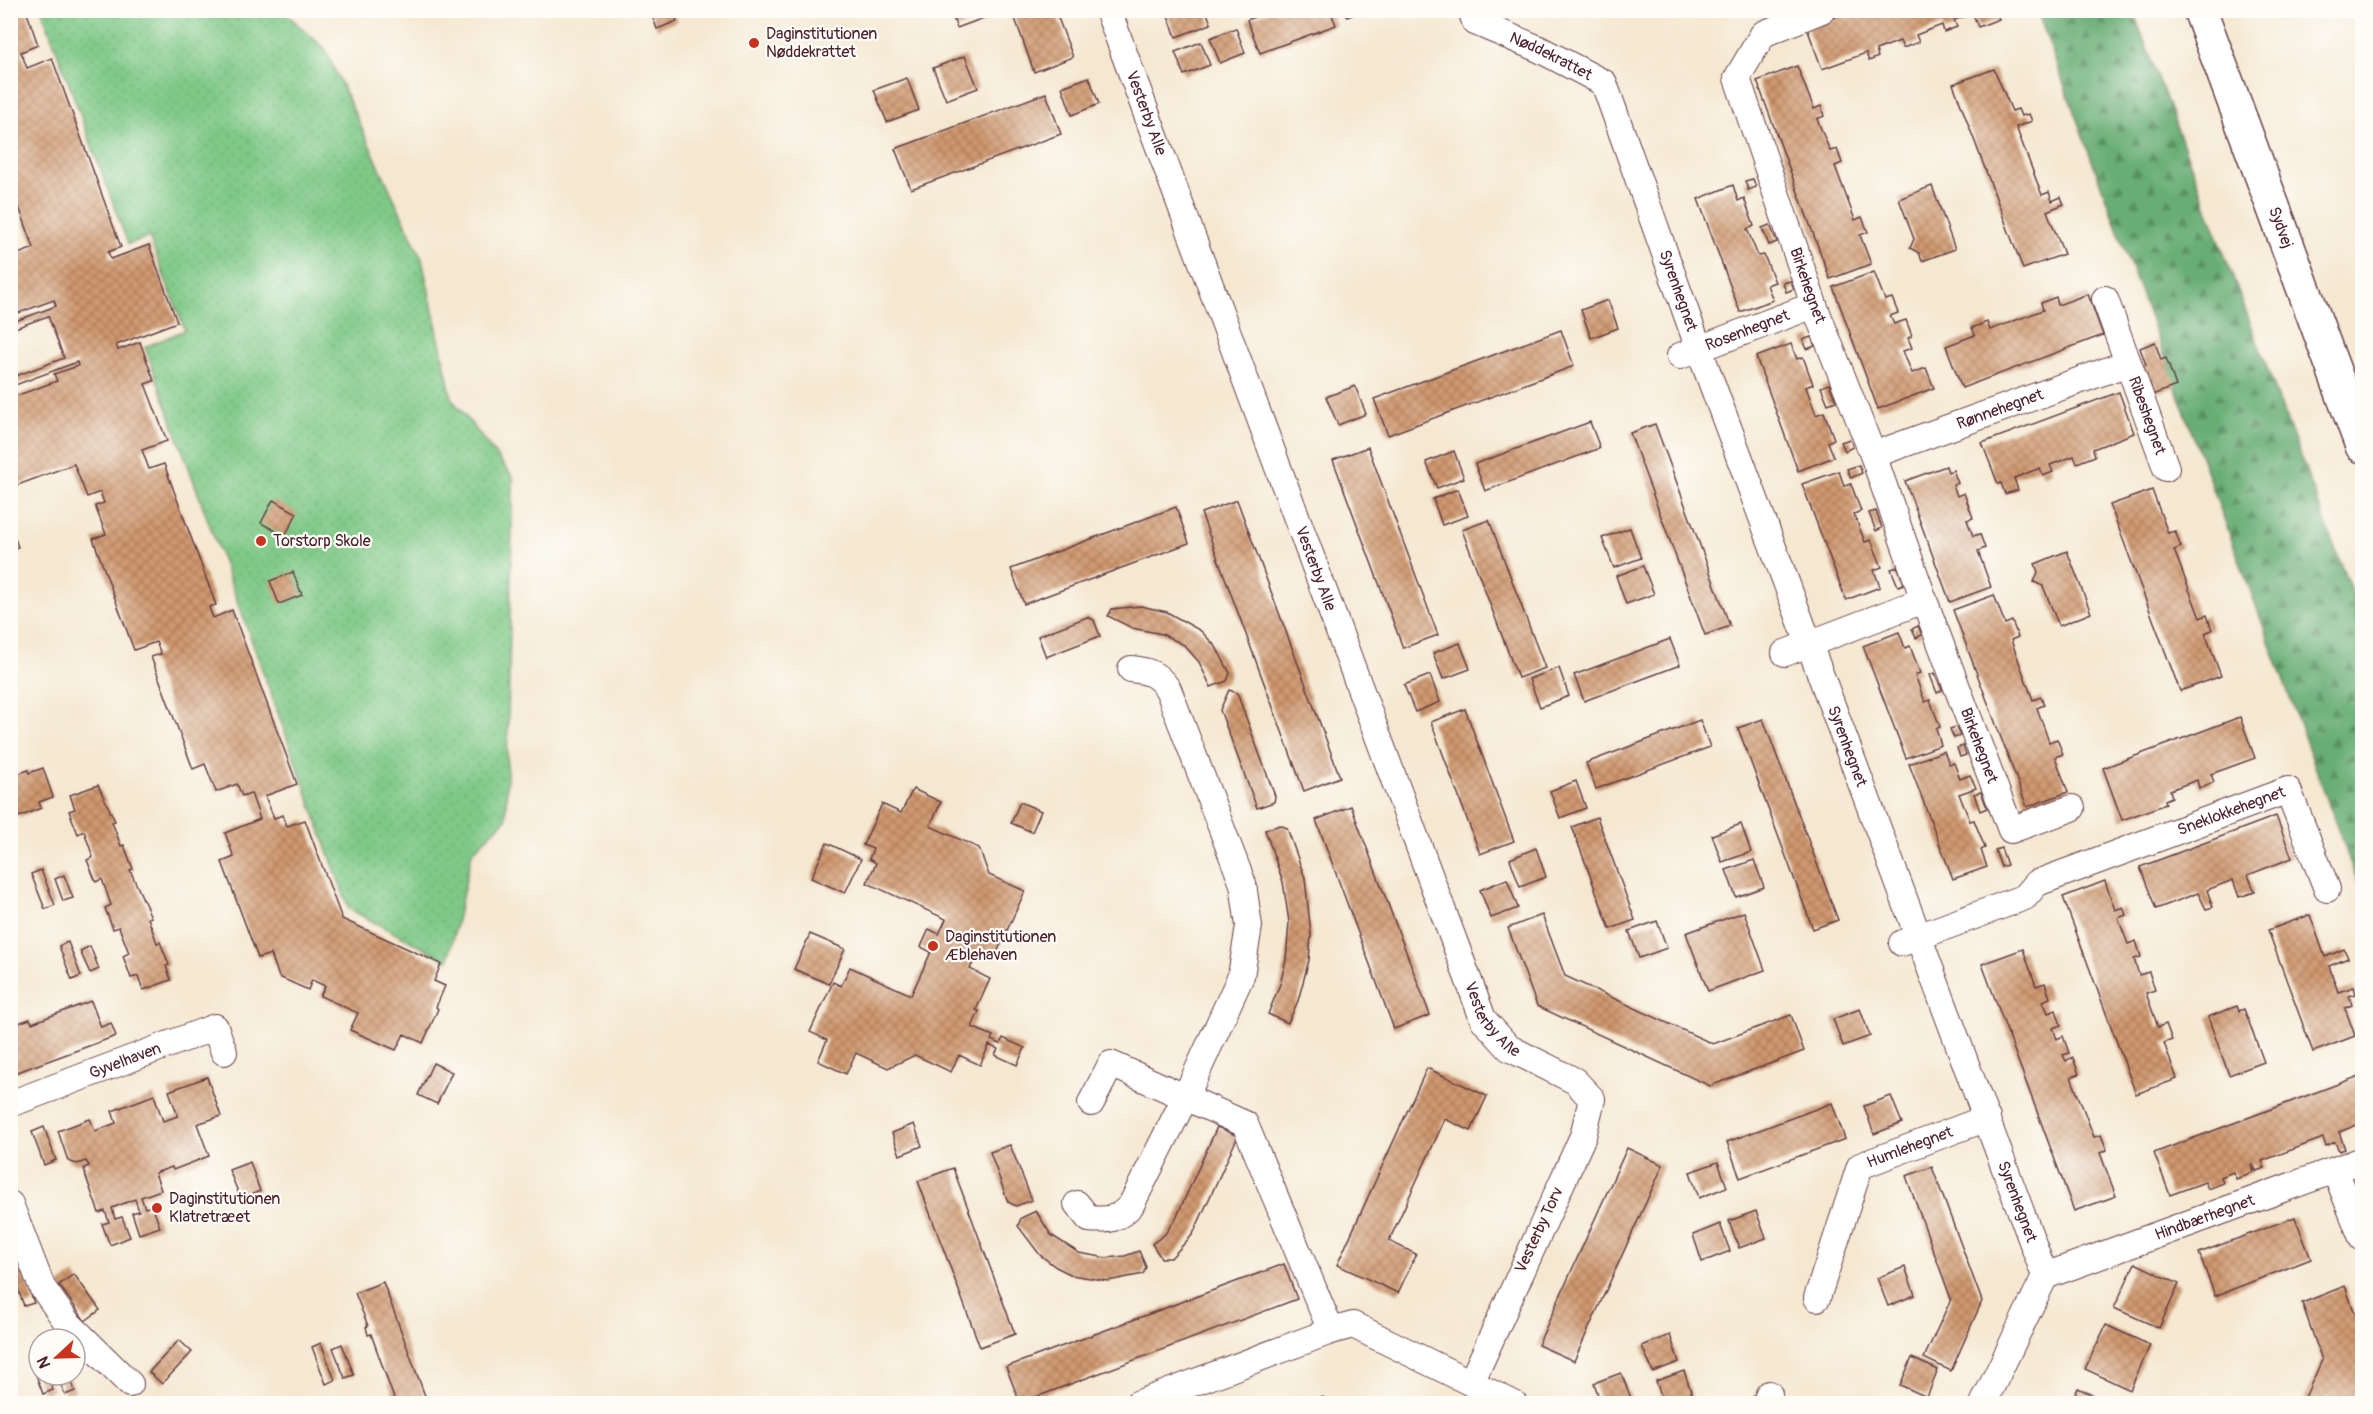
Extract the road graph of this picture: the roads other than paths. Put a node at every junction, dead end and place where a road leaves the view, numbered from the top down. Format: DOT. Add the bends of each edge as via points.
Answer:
graph roads {
  1 [pos="1108,10"];
  2 [pos="1471,10"];
  3 [pos="1822,10"];
  4 [pos="2200,10"];
  5 [pos="1604,83"];
  6 [pos="2105,299"];
  7 [pos="1814,305"];
  8 [pos="1690,352"];
  9 [pos="2128,363"];
  10 [pos="2362,446"];
  11 [pos="1873,455"];
  12 [pos="2166,468"];
  13 [pos="1924,600"];
  14 [pos="1809,644"];
  15 [pos="1785,653"];
  16 [pos="1131,669"];
  17 [pos="2072,808"];
  18 [pos="2327,889"];
  19 [pos="1910,940"];
  20 [pos="224,1052"];
  21 [pos="1575,1081"];
  22 [pos="1186,1096"];
  23 [pos="1091,1103"];
  24 [pos="10,1104"];
  25 [pos="1987,1118"];
  26 [pos="2362,1160"];
  27 [pos="2336,1170"];
  28 [pos="10,1204"];
  29 [pos="1077,1204"];
  30 [pos="2362,1239"];
  31 [pos="2045,1276"];
  32 [pos="1817,1298"];
  33 [pos="1331,1331"];
  34 [pos="1470,1383"];
  35 [pos="130,1384"];
  36 [pos="1137,1404"];
  37 [pos="1514,1404"];
  38 [pos="1983,1404"];
  1 -- 21 [label="street, Vesterby Alle" via="1483,1019 1509,1048"];
  2 -- 5 [label="street, Nøddekrattet" via="1475,22"];
  3 -- 7 [label="street, Birkehegnet" via="1763,34 1737,78"];
  4 -- 10 [label="main road, Sydvej"];
  5 -- 8 [label="street, Syrenhegnet"];
  6 -- 9 [label="street, Ribeshegnet"];
  7 -- 8 [label="street, Rosenhegnet"];
  7 -- 11 [label="street, Birkehegnet"];
  8 -- 14 [label="street, Syrenhegnet"];
  9 -- 11 [label="street, Rønnehegnet"];
  9 -- 12 [label="street, Ribeshegnet"];
  11 -- 13 [label="street, Birkehegnet"];
  13 -- 14 [label="street"];
  13 -- 17 [label="street, Birkehegnet" via="2011,830"];
  14 -- 15 [label="street"];
  14 -- 19 [label="street, Syrenhegnet"];
  16 -- 22 [label="street" via="1159,676 1168,689 1243,884 1248,916 1241,976"];
  18 -- 19 [label="street, Sneklokkehegnet" via="2288,790 2037,883 2025,897"];
  19 -- 25 [label="street, Syrenhegnet"];
  20 -- 24 [label="street, Gyvelhaven" via="215,1027"];
  21 -- 34 [label="street, Vesterby Torv" via="1592,1099 1583,1136"];
  22 -- 23 [label="street" via="1111,1064"];
  22 -- 29 [label="street" via="1122,1215 1106,1220 1089,1219"];
  22 -- 33 [label="street" via="1245,1124"];
  25 -- 31 [label="street, Syrenhegnet"];
  25 -- 32 [label="street, Humlehegnet" via="1860,1166"];
  26 -- 27 [label="street, Hindbærhegnet"];
  27 -- 30 [label="street"];
  27 -- 31 [label="street, Hindbærhegnet"];
  28 -- 35 [label="street" via="42,1287 66,1321"];
  31 -- 38 [label="street"];
  33 -- 34 [label="street" via="1353,1325"];
  33 -- 36 [label="street"];
  34 -- 37 [label="street"];
}
